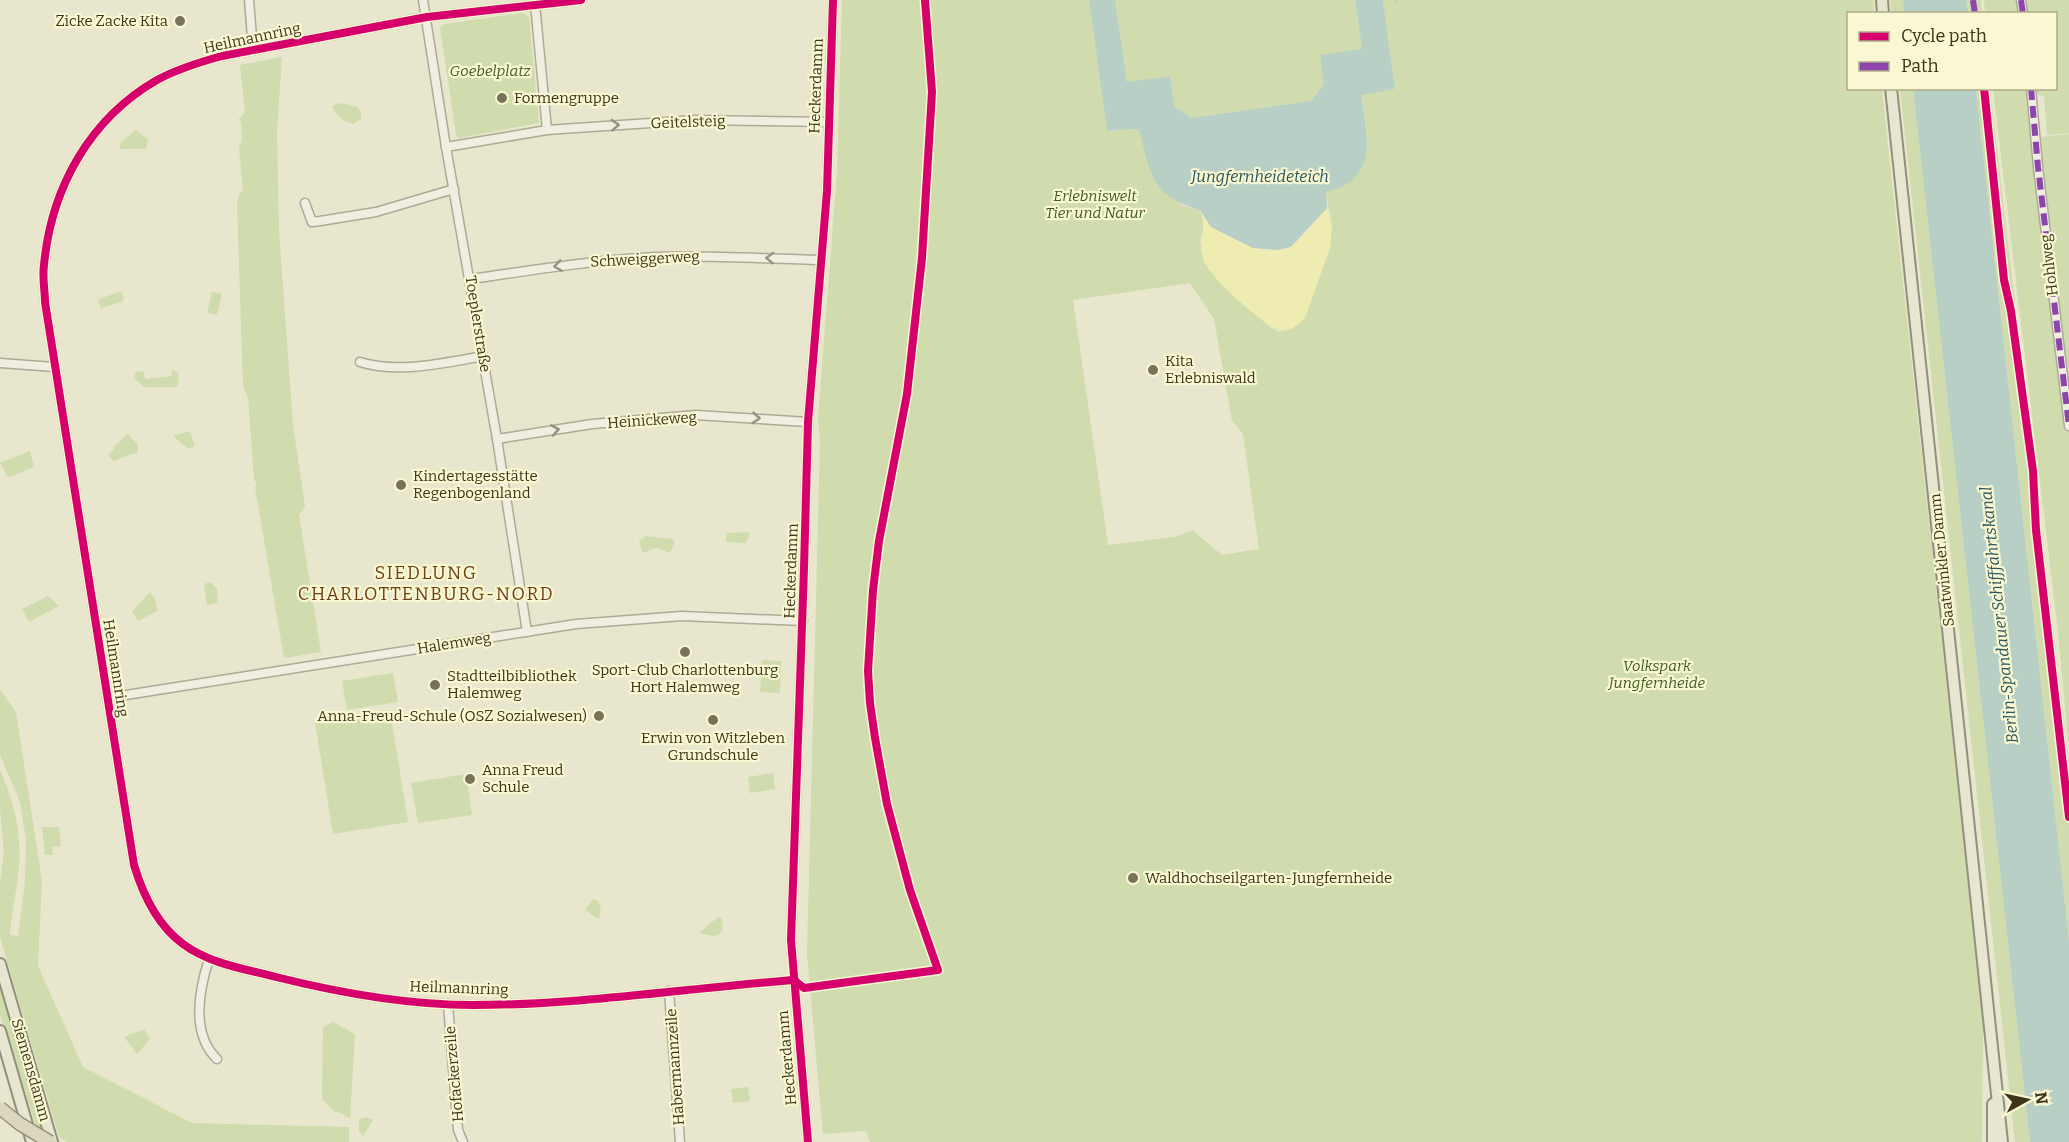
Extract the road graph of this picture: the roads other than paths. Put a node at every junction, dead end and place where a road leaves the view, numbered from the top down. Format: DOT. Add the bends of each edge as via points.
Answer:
graph roads {
  1 [pos="249,0"];
  2 [pos="423,0"];
  3 [pos="580,0"];
  4 [pos="832,0"];
  5 [pos="535,4"];
  6 [pos="427,17"];
  7 [pos="253,50"];
  8 [pos="1891,90"];
  9 [pos="2031,90"];
  10 [pos="829,122"];
  11 [pos="547,130"];
  12 [pos="447,147"];
  13 [pos="454,189"];
  14 [pos="305,203"];
  15 [pos="821,260"];
  16 [pos="471,279"];
  17 [pos="483,356"];
  18 [pos="360,362"];
  19 [pos="0,363"];
  20 [pos="54,367"];
  21 [pos="807,422"];
  22 [pos="2069,426"];
  23 [pos="497,439"];
  24 [pos="802,621"];
  25 [pos="527,632"];
  26 [pos="107,698"];
  27 [pos="210,959"];
  28 [pos="0,964"];
  29 [pos="794,980"];
  30 [pos="669,991"];
  31 [pos="448,1004"];
  32 [pos="0,1031"];
  33 [pos="1992,1032"];
  34 [pos="218,1059"];
  35 [pos="0,1108"];
  36 [pos="32,1142"];
  37 [pos="51,1142"];
  38 [pos="463,1142"];
  39 [pos="680,1142"];
  40 [pos="808,1142"];
  41 [pos="1993,1142"];
  42 [pos="2002,1142"];
  1 -- 7 [label="street"];
  2 -- 6 [label="street, Toeplerstraße"];
  3 -- 5 [label="street"];
  4 -- 10 [label="street, Heckerdamm"];
  5 -- 6 [label="street"];
  5 -- 11 [label="street"];
  6 -- 7 [label="street, Heilmannring"];
  6 -- 12 [label="street, Toeplerstraße"];
  7 -- 20 [label="street, Heilmannring" via="196,64 142,90 92,136 72,166 50,224 43,267"];
  8 -- 33 [label="main road, Saatwinkler Damm"];
  9 -- 22 [label="street, Hohlweg"];
  11 -- 10 [label="street, Geitelsteig, one-way" via="695,120"];
  10 -- 15 [label="street, Heckerdamm"];
  11 -- 12 [label="street"];
  12 -- 13 [label="street, Toeplerstraße"];
  13 -- 14 [label="street" via="376,212 312,222"];
  13 -- 16 [label="street, Toeplerstraße"];
  15 -- 16 [label="street, Schweiggerweg, one-way" via="656,257 592,261"];
  15 -- 21 [label="street, Heckerdamm"];
  16 -- 17 [label="street, Toeplerstraße"];
  17 -- 18 [label="street" via="393,367"];
  17 -- 23 [label="street, Toeplerstraße"];
  19 -- 20 [label="street"];
  20 -- 26 [label="street, Heilmannring"];
  23 -- 21 [label="street, Heinickeweg, one-way" via="592,424 690,416"];
  21 -- 24 [label="street, Heckerdamm"];
  23 -- 25 [label="street, Toeplerstraße"];
  24 -- 25 [label="street, Halemweg" via="682,616"];
  24 -- 29 [label="street, Heckerdamm" via="791,940"];
  25 -- 26 [label="street, Halemweg"];
  26 -- 27 [label="street, Heilmannring" via="134,865 143,893 168,931"];
  27 -- 31 [label="street, Heilmannring" via="311,986"];
  27 -- 34 [label="street" via="201,996 201,1026 208,1050"];
  28 -- 37 [label="main road, Siemensdamm"];
  29 -- 30 [label="street, Heilmannring"];
  29 -- 40 [label="street, Heckerdamm"];
  30 -- 31 [label="street, Heilmannring" via="535,1003"];
  30 -- 39 [label="street, Habermannzeile"];
  31 -- 38 [label="street, Hofackerzeile" via="458,1130"];
  32 -- 36 [label="main road, Siemensdamm"];
  33 -- 41 [label="main road, Saatwinkler Damm"];
  33 -- 42 [label="main road, Saatwinkler Damm"];
  35 -- 37 [label="highway, bridge"];
}
